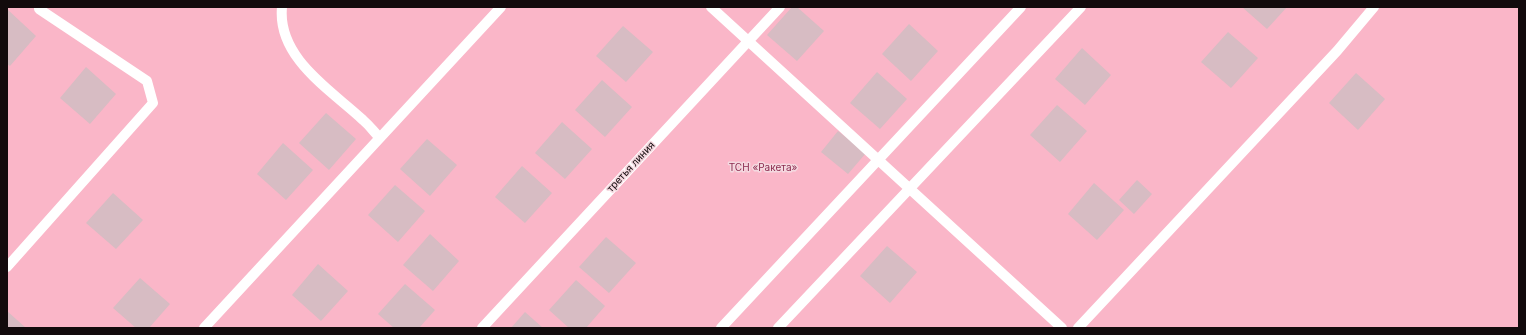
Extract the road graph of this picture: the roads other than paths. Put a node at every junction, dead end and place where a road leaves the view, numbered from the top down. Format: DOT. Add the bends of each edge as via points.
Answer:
graph roads {
  1 [pos="39,7"];
  2 [pos="282,7"];
  3 [pos="501,7"];
  4 [pos="711,7"];
  5 [pos="780,7"];
  6 [pos="1021,7"];
  7 [pos="1081,7"];
  8 [pos="1374,7"];
  9 [pos="748,41"];
  10 [pos="380,138"];
  11 [pos="877,159"];
  12 [pos="909,189"];
  13 [pos="7,267"];
  14 [pos="204,328"];
  15 [pos="482,328"];
  16 [pos="720,328"];
  17 [pos="778,328"];
  18 [pos="1062,328"];
  19 [pos="1078,328"];
  1 -- 13 [label="lane" via="147,81 153,102"];
  2 -- 10 [label="lane" via="284,33 294,54 312,75 365,121"];
  3 -- 10 [label="lane"];
  4 -- 9 [label="lane"];
  5 -- 9 [label="lane, третья линия"];
  6 -- 11 [label="lane"];
  7 -- 12 [label="lane"];
  8 -- 19 [label="lane" via="1337,51"];
  9 -- 11 [label="lane"];
  9 -- 15 [label="lane, третья линия"];
  10 -- 14 [label="lane"];
  11 -- 12 [label="lane"];
  11 -- 16 [label="lane"];
  12 -- 17 [label="lane"];
  12 -- 18 [label="lane"];
}
